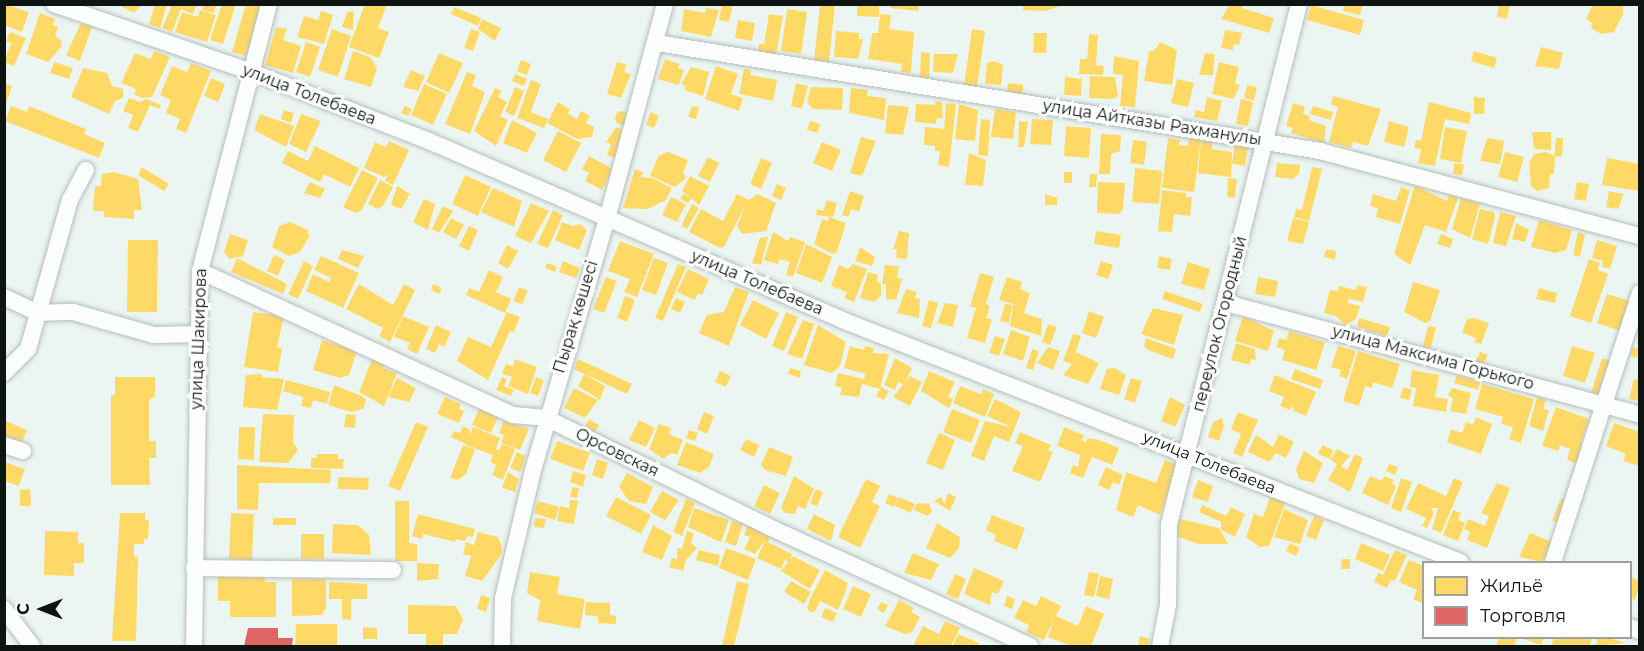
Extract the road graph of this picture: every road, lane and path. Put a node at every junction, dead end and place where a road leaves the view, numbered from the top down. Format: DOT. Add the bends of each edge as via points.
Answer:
graph roads {
  1 [pos="54,4"];
  2 [pos="269,4"];
  3 [pos="665,4"];
  4 [pos="1299,4"];
  5 [pos="657,43"];
  6 [pos="252,72"];
  7 [pos="1264,140"];
  8 [pos="86,170"];
  9 [pos="608,219"];
  10 [pos="1640,236"];
  11 [pos="200,271"];
  12 [pos="1640,293"];
  13 [pos="4,297"];
  14 [pos="1226,303"];
  15 [pos="38,313"];
  16 [pos="198,334"];
  17 [pos="4,373"];
  18 [pos="1604,405"];
  19 [pos="1640,415"];
  20 [pos="546,418"];
  21 [pos="4,445"];
  22 [pos="23,451"];
  23 [pos="1187,454"];
  24 [pos="1457,561"];
  25 [pos="1552,561"];
  26 [pos="194,568"];
  27 [pos="393,570"];
  28 [pos="4,609"];
  29 [pos="502,639"];
  30 [pos="32,646"];
  31 [pos="194,646"];
  32 [pos="1030,646"];
  33 [pos="1160,646"];
  1 -- 6 [label="street, улица Толебаева"];
  2 -- 6 [label="street, улица Шакирова"];
  3 -- 5 [label="street, Пырақ көшесі"];
  4 -- 7 [label="street, переулок Огородный" via="1271,125"];
  5 -- 7 [label="street, улица Айтказы Рахманулы"];
  5 -- 9 [label="street, Пырақ көшесі"];
  6 -- 9 [label="street, улица Толебаева" via="429,141"];
  6 -- 11 [label="street, улица Шакирова"];
  7 -- 10 [label="street, улица Айтказы Рахманулы" via="1384,166"];
  7 -- 14 [label="street, переулок Огородный"];
  8 -- 15 [label="street" via="70,200"];
  9 -- 20 [label="street, Пырақ көшесі"];
  9 -- 23 [label="street, улица Толебаева" via="842,320"];
  11 -- 16 [label="street, улица Шакирова"];
  11 -- 20 [label="street, Орсовская" via="513,415"];
  12 -- 18 [label="street"];
  13 -- 15 [label="street"];
  14 -- 18 [label="street, улица Максима Горького"];
  14 -- 23 [label="street, переулок Огородный"];
  15 -- 16 [label="street" via="73,312 154,335"];
  15 -- 17 [label="street" via="28,349"];
  16 -- 26 [label="street, улица Шакирова"];
  18 -- 19 [label="street, улица Максима Горького"];
  18 -- 25 [label="street"];
  20 -- 29 [label="street, Пырақ көшесі" via="503,598"];
  20 -- 32 [label="street, Орсовская" via="767,526"];
  21 -- 22 [label="street"];
  23 -- 24 [label="street, улица Толебаева"];
  23 -- 33 [label="street, переулок Огородный" via="1169,524 1168,604"];
  26 -- 27 [label="street"];
  26 -- 31 [label="street, улица Шакирова"];
  28 -- 30 [label="street"];
}
